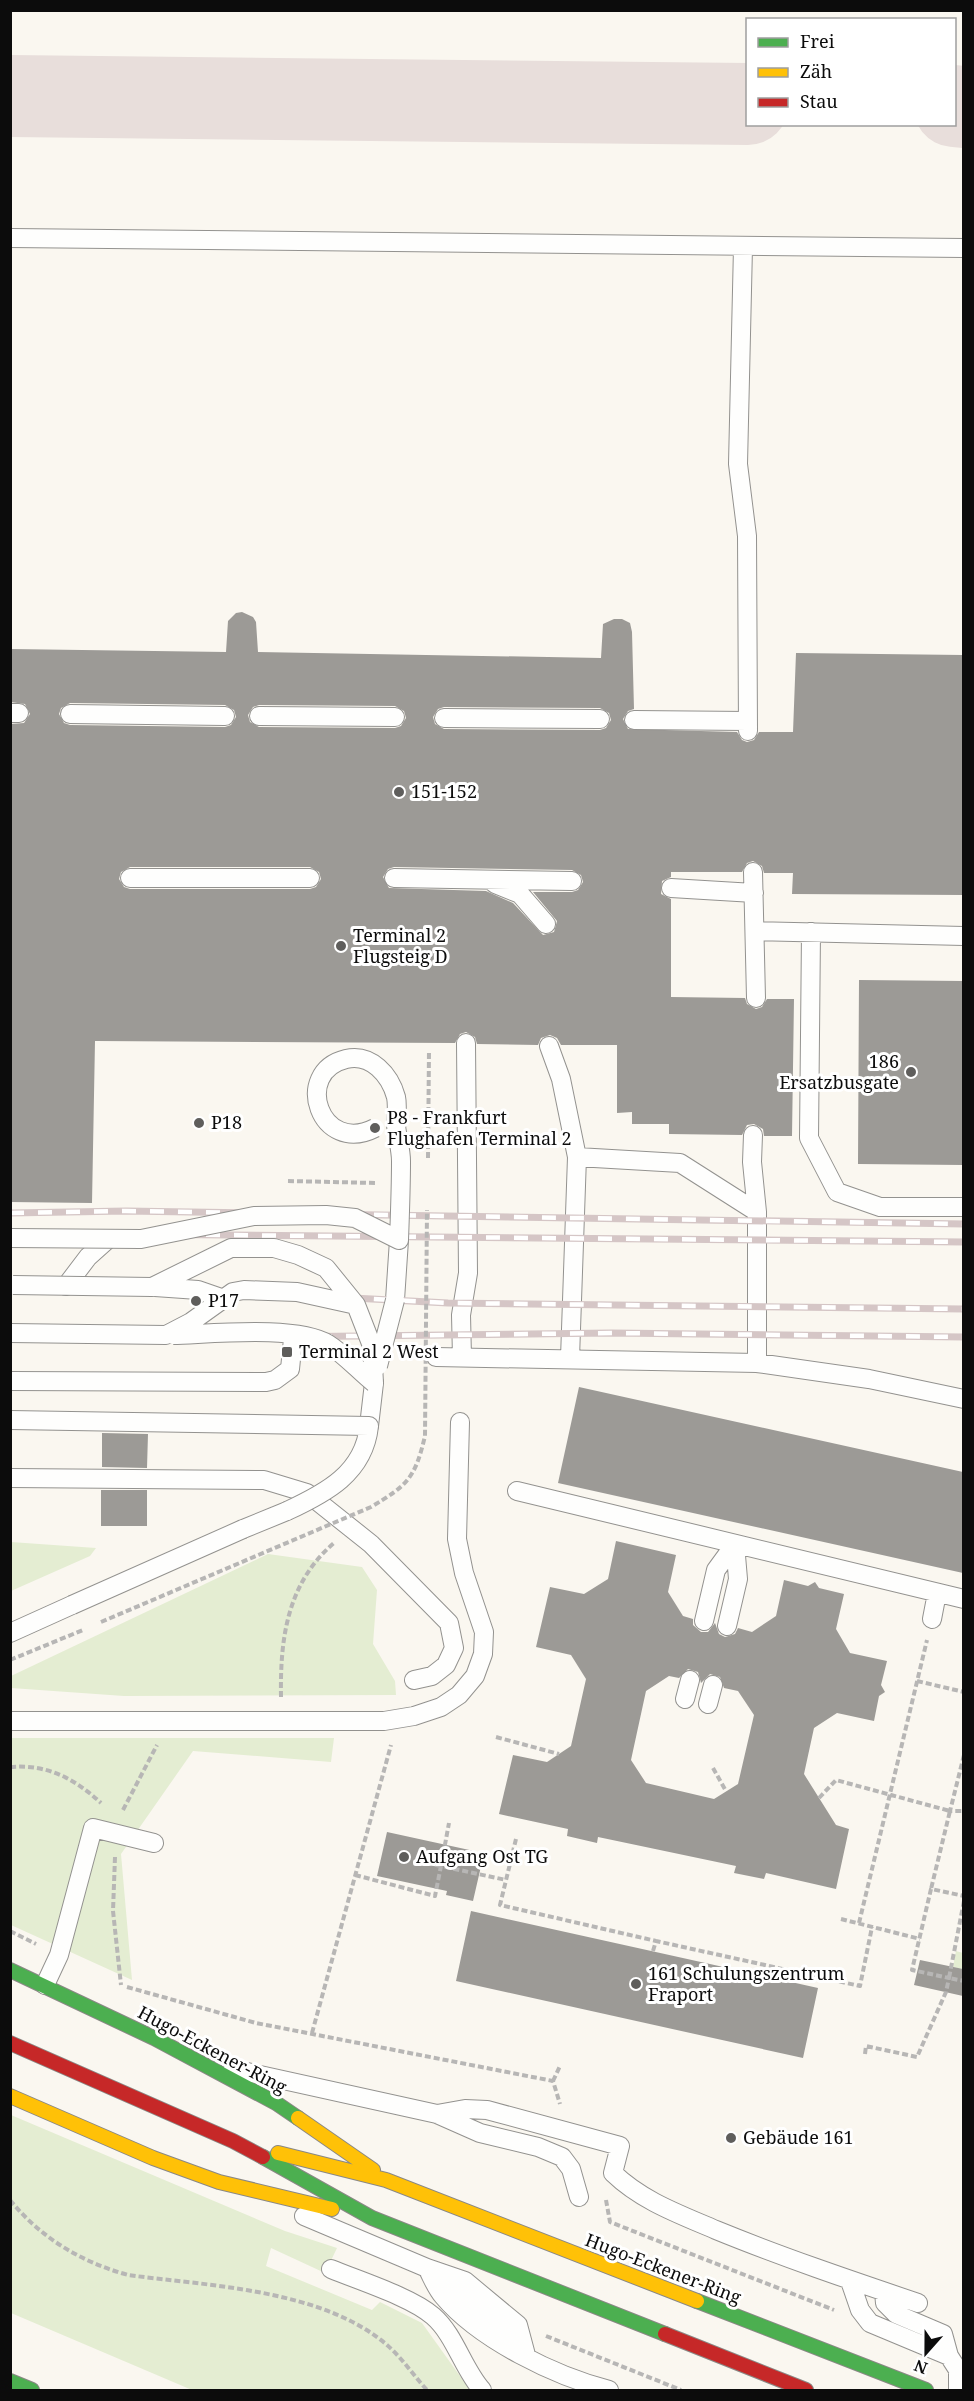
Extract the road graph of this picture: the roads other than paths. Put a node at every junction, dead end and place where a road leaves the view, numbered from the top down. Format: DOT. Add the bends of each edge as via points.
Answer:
graph roads {
  1 [pos="10,238"];
  2 [pos="743,247"];
  3 [pos="963,248"];
  4 [pos="70,714"];
  5 [pos="225,716"];
  6 [pos="259,716"];
  7 [pos="394,717"];
  8 [pos="444,718"];
  9 [pos="600,719"];
  10 [pos="634,720"];
  11 [pos="753,873"];
  12 [pos="130,878"];
  13 [pos="310,878"];
  14 [pos="394,878"];
  15 [pos="485,880"];
  16 [pos="572,881"];
  17 [pos="671,888"];
  18 [pos="754,894"];
  19 [pos="546,924"];
  20 [pos="755,931"];
  21 [pos="811,932"];
  22 [pos="963,936"];
  23 [pos="756,998"];
  24 [pos="466,1043"];
  25 [pos="549,1046"];
  26 [pos="375,1128"];
  27 [pos="753,1135"];
  28 [pos="577,1157"];
  29 [pos="963,1207"];
  30 [pos="757,1212"];
  31 [pos="10,1238"];
  32 [pos="107,1240"];
  33 [pos="399,1240"];
  34 [pos="10,1285"];
  35 [pos="66,1286"];
  36 [pos="152,1287"];
  37 [pos="224,1299"];
  38 [pos="356,1305"];
  39 [pos="10,1333"];
  40 [pos="291,1334"];
  41 [pos="166,1335"];
  42 [pos="436,1357"];
  43 [pos="462,1357"];
  44 [pos="570,1358"];
  45 [pos="757,1363"];
  46 [pos="10,1381"];
  47 [pos="374,1383"];
  48 [pos="963,1399"];
  49 [pos="10,1420"];
  50 [pos="460,1422"];
  51 [pos="369,1426"];
  52 [pos="10,1478"];
  53 [pos="517,1491"];
  54 [pos="735,1544"];
  55 [pos="937,1593"];
  56 [pos="963,1599"];
  57 [pos="932,1619"];
  58 [pos="704,1621"];
  59 [pos="727,1626"];
  60 [pos="10,1633"];
  61 [pos="414,1680"];
  62 [pos="690,1680"];
  63 [pos="713,1685"];
  64 [pos="685,1699"];
  65 [pos="708,1704"];
  66 [pos="10,1721"];
  67 [pos="154,1843"];
  68 [pos="10,1970"];
  69 [pos="45,1985"];
  70 [pos="10,2043"];
  71 [pos="200,2062"];
  72 [pos="10,2096"];
  73 [pos="437,2114"];
  74 [pos="233,2141"];
  75 [pos="386,2180"];
  76 [pos="219,2182"];
  77 [pos="579,2197"];
  78 [pos="372,2218"];
  79 [pos="331,2269"];
  80 [pos="850,2281"];
  81 [pos="884,2292"];
  82 [pos="918,2303"];
  83 [pos="949,2356"];
  84 [pos="10,2381"];
  85 [pos="32,2391"];
  86 [pos="482,2391"];
  87 [pos="609,2391"];
  88 [pos="806,2391"];
  89 [pos="926,2391"];
  90 [pos="958,2391"];
  1 -- 2 [label="lane"];
  2 -- 3 [label="lane"];
  2 -- 10 [label="lane" via="738,464 747,536 748,726"];
  4 -- 5 [label="lane"];
  6 -- 7 [label="lane"];
  8 -- 9 [label="lane"];
  11 -- 18 [label="lane"];
  12 -- 13 [label="lane"];
  14 -- 15 [label="lane"];
  15 -- 16 [label="lane"];
  15 -- 19 [label="lane" via="520,894"];
  17 -- 18 [label="lane"];
  18 -- 20 [label="lane"];
  20 -- 21 [label="lane"];
  20 -- 23 [label="lane"];
  21 -- 22 [label="lane"];
  21 -- 29 [label="lane" via="809,1138 837,1192 880,1207"];
  24 -- 43 [label="lane" via="468,1273 461,1315"];
  25 -- 28 [label="lane" via="561,1079"];
  26 -- 33 [label="lane, bridge" via="357,1135 347,1134 322,1118 316,1102 317,1087 325,1071 337,1062 364,1059 379,1067 396,1098 401,1158"];
  27 -- 30 [label="lane"];
  28 -- 30 [label="lane" via="680,1163"];
  28 -- 44 [label="lane"];
  30 -- 45 [label="lane"];
  31 -- 32 [label="lane, bridge"];
  32 -- 33 [label="lane, bridge" via="141,1239 254,1216 314,1215 355,1218"];
  32 -- 35 [label="lane"];
  33 -- 47 [label="lane, bridge" via="395,1300"];
  34 -- 35 [label="lane, bridge"];
  35 -- 36 [label="lane, bridge"];
  36 -- 37 [label="lane, bridge" via="198,1290"];
  36 -- 38 [label="lane, bridge" via="222,1250 261,1247 315,1261 336,1277"];
  37 -- 38 [label="lane, bridge" via="233,1292 259,1290 297,1292"];
  37 -- 41 [label="lane, bridge"];
  38 -- 47 [label="lane, bridge" via="372,1346"];
  39 -- 41 [label="lane, bridge"];
  40 -- 41 [label="lane, bridge"];
  40 -- 46 [label="lane, bridge" via="290,1369 266,1382"];
  40 -- 47 [label="lane, bridge" via="328,1344"];
  42 -- 43 [label="lane"];
  43 -- 44 [label="lane"];
  44 -- 45 [label="lane"];
  45 -- 48 [label="lane" via="869,1379"];
  47 -- 51 [label="lane"];
  49 -- 51 [label="lane, bridge"];
  50 -- 66 [label="lane" via="457,1539 484,1632 483,1654 475,1676 459,1695 441,1707 398,1719"];
  51 -- 60 [label="lane, bridge" via="356,1465 314,1498"];
  52 -- 61 [label="lane" via="264,1480 307,1493 353,1527 449,1623 454,1648 446,1665 432,1676"];
  53 -- 54 [label="lane"];
  54 -- 55 [label="lane"];
  54 -- 58 [label="lane" via="717,1570"];
  54 -- 59 [label="lane" via="738,1579"];
  55 -- 56 [label="lane"];
  55 -- 57 [label="lane"];
  62 -- 64 [label="lane"];
  63 -- 65 [label="lane"];
  67 -- 69 [label="lane" via="93,1828 59,1955"];
  68 -- 69 [label="main road, Hugo-Eckener-Ring"];
  69 -- 71 [label="main road, Hugo-Eckener-Ring"];
  70 -- 74 [label="main road, Hugo-Eckener-Ring"];
  71 -- 73 [label="lane"];
  71 -- 75 [label="main road, Hugo-Eckener-Ring" via="276,2103"];
  72 -- 76 [label="main road, Hugo-Eckener-Ring"];
  73 -- 77 [label="lane" via="480,2133 562,2157 571,2169"];
  73 -- 80 [label="lane" via="487,2110 620,2146 613,2173 632,2191 736,2238"];
  74 -- 75 [label="main road, Hugo-Eckener-Ring"];
  74 -- 78 [label="main road, Hugo-Eckener-Ring"];
  75 -- 89 [label="main road, Hugo-Eckener-Ring"];
  76 -- 78 [label="main road, Hugo-Eckener-Ring"];
  76 -- 87 [label="lane" via="427,2268 559,2372"];
  78 -- 88 [label="main road, Hugo-Eckener-Ring"];
  79 -- 86 [label="lane" via="434,2317"];
  80 -- 81 [label="lane"];
  80 -- 83 [label="lane" via="860,2310 870,2323"];
  81 -- 82 [label="lane"];
  81 -- 83 [label="lane" via="885,2303 897,2314 943,2334"];
  83 -- 90 [label="lane" via="958,2370"];
  84 -- 85 [label="main road"];
}
